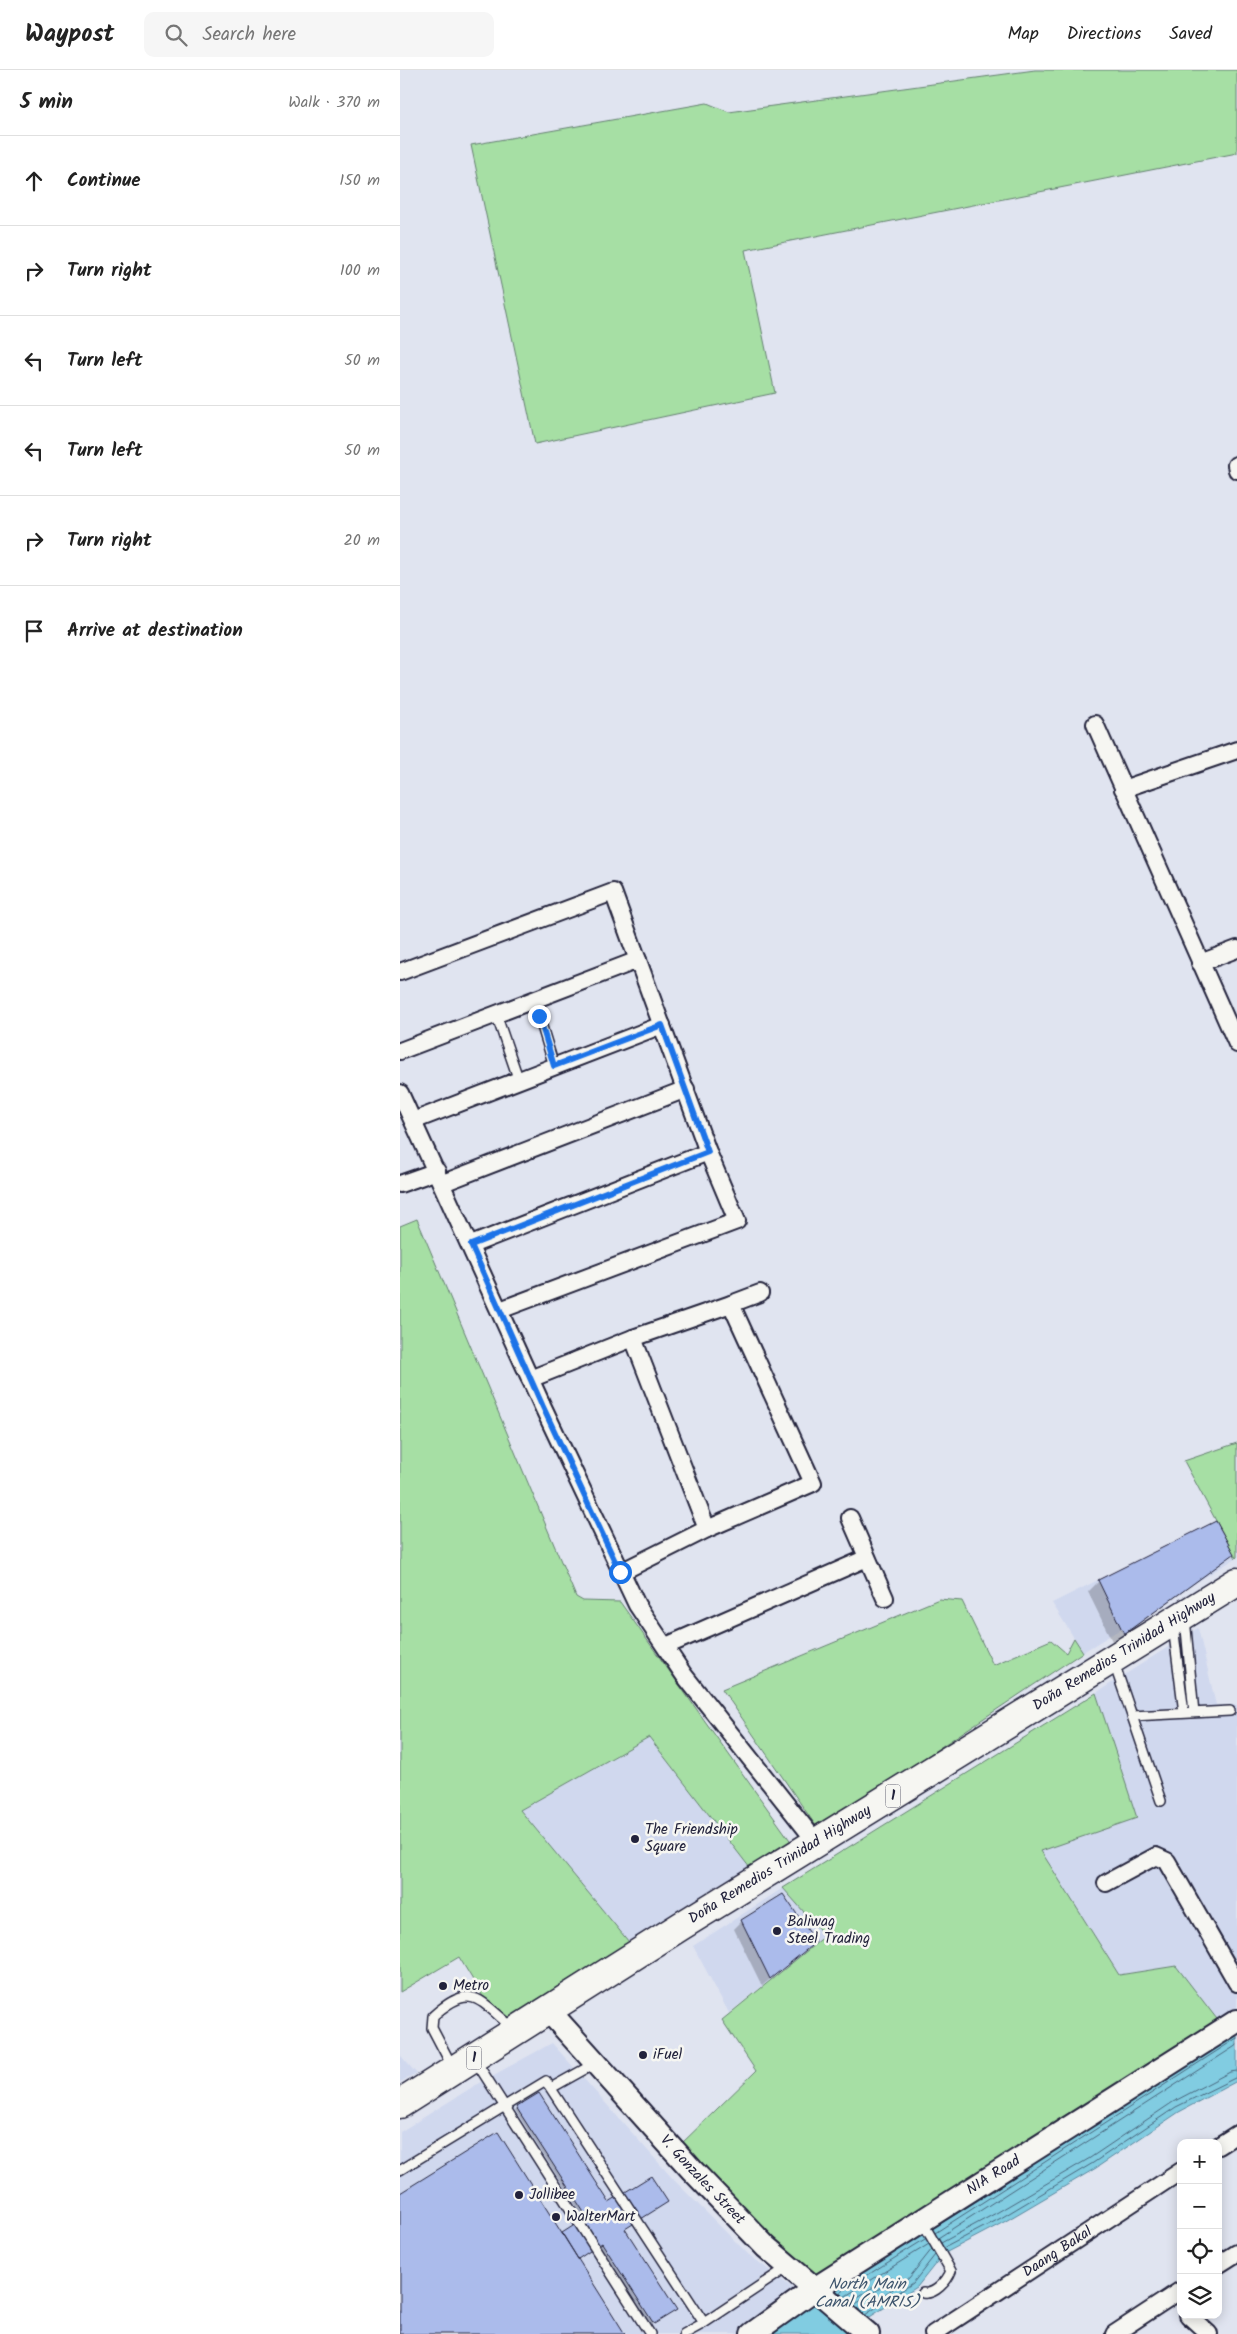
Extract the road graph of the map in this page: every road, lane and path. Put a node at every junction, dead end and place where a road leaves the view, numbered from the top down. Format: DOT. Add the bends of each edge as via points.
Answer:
graph roads {
  1 [pos="1095,724"];
  2 [pos="1237,751"];
  3 [pos="1123,789"];
  4 [pos="1237,949"];
  5 [pos="638,960"];
  6 [pos="1200,963"];
  7 [pos="400,972"];
  8 [pos="534,1000"];
  9 [pos="496,1014"];
  10 [pos="662,1025"];
  11 [pos="1237,1044"];
  12 [pos="400,1051"];
  13 [pos="554,1066"];
  14 [pos="518,1078"];
  15 [pos="686,1089"];
  16 [pos="400,1093"];
  17 [pos="412,1121"];
  18 [pos="708,1152"];
  19 [pos="440,1177"];
  20 [pos="400,1184"];
  21 [pos="471,1245"];
  22 [pos="760,1293"];
  23 [pos="731,1304"];
  24 [pos="500,1310"];
  25 [pos="633,1338"];
  26 [pos="530,1379"];
  27 [pos="850,1518"];
  28 [pos="707,1529"];
  29 [pos="867,1558"];
  30 [pos="620,1572"];
  31 [pos="1237,1582"];
  32 [pos="885,1598"];
  33 [pos="1178,1617"];
  34 [pos="666,1646"];
  35 [pos="1112,1658"];
  36 [pos="1230,1711"];
  37 [pos="1184,1713"];
  38 [pos="1194,1713"];
  39 [pos="1132,1716"];
  40 [pos="1161,1801"];
  41 [pos="817,1844"];
  42 [pos="1106,1883"];
  43 [pos="1237,1983"];
  44 [pos="549,2011"];
  45 [pos="1237,2021"];
  46 [pos="516,2031"];
  47 [pos="596,2063"];
  48 [pos="464,2064"];
  49 [pos="551,2088"];
  50 [pos="400,2104"];
  51 [pos="505,2106"];
  52 [pos="1237,2134"];
  53 [pos="1222,2143"];
  54 [pos="400,2170"];
  55 [pos="1177,2174"];
  56 [pos="923,2227"];
  57 [pos="1237,2253"];
  58 [pos="1222,2262"];
  59 [pos="788,2266"];
  60 [pos="820,2291"];
  61 [pos="923,2293"];
  62 [pos="1175,2294"];
  63 [pos="1192,2319"];
  64 [pos="704,2323"];
  65 [pos="867,2332"];
  66 [pos="650,2334"];
  67 [pos="684,2334"];
  68 [pos="752,2334"];
  69 [pos="933,2334"];
  70 [pos="1114,2334"];
  71 [pos="1209,2334"];
  1 -- 3 [label="street"];
  2 -- 3 [label="street"];
  3 -- 6 [label="street"];
  4 -- 6 [label="street"];
  5 -- 7 [label="street" via="613,892"];
  5 -- 8 [label="street"];
  5 -- 10 [label="street"];
  6 -- 11 [label="street"];
  8 -- 9 [label="street"];
  8 -- 13 [label="lane"];
  9 -- 12 [label="street"];
  9 -- 14 [label="lane"];
  10 -- 13 [label="street"];
  10 -- 15 [label="street"];
  13 -- 14 [label="street"];
  14 -- 17 [label="street"];
  15 -- 18 [label="street"];
  15 -- 19 [label="street"];
  16 -- 17 [label="street"];
  17 -- 19 [label="street"];
  18 -- 21 [label="street"];
  18 -- 24 [label="street" via="737,1221"];
  19 -- 20 [label="street"];
  19 -- 21 [label="street"];
  21 -- 24 [label="street"];
  22 -- 23 [label="street"];
  23 -- 25 [label="street"];
  23 -- 28 [label="street" via="813,1484"];
  24 -- 26 [label="street"];
  25 -- 26 [label="street"];
  25 -- 28 [label="street"];
  26 -- 30 [label="street"];
  27 -- 29 [label="street"];
  28 -- 30 [label="street"];
  29 -- 32 [label="street"];
  29 -- 34 [label="street"];
  30 -- 34 [label="street" via="656,1636"];
  31 -- 33 [label="highway, Doña Remedios Trinidad Highway / 1"];
  33 -- 35 [label="highway, Doña Remedios Trinidad Highway / 1"];
  33 -- 37 [label="lane"];
  33 -- 38 [label="lane"];
  34 -- 41 [label="street" via="684,1675"];
  35 -- 39 [label="lane"];
  35 -- 41 [label="highway, Doña Remedios Trinidad Highway / 1"];
  36 -- 38 [label="lane"];
  37 -- 38 [label="lane"];
  37 -- 39 [label="lane"];
  39 -- 40 [label="lane"];
  41 -- 44 [label="highway, Doña Remedios Trinidad Highway / 1"];
  42 -- 43 [label="street" via="1156,1856 1167,1862"];
  44 -- 46 [label="highway, Doña Remedios Trinidad Highway / 1"];
  44 -- 47 [label="street, V. Gonzales Street"];
  45 -- 56 [label="street, NIA Road"];
  46 -- 48 [label="highway, Doña Remedios Trinidad Highway / 1"];
  46 -- 48 [label="lane" via="478,1999 459,1997 445,2005 433,2016 432,2028"];
  47 -- 49 [label="lane"];
  47 -- 59 [label="street, V. Gonzales Street" via="692,2170"];
  48 -- 50 [label="highway, Doña Remedios Trinidad Highway / 1"];
  48 -- 51 [label="lane"];
  49 -- 51 [label="lane" via="546,2081"];
  49 -- 64 [label="lane"];
  51 -- 54 [label="lane"];
  51 -- 66 [label="lane"];
  52 -- 53 [label="street"];
  55 -- 69 [label="street, Daang Bakal"];
  56 -- 60 [label="street, NIA Road"];
  56 -- 61 [label="lane" via="951,2271 934,2292"];
  57 -- 58 [label="street"];
  59 -- 60 [label="street, V. Gonzales Street"];
  59 -- 64 [label="lane"];
  60 -- 65 [label="street, V. Gonzales Street"];
  60 -- 68 [label="street, NIA Road"];
  62 -- 70 [label="street"];
  63 -- 71 [label="street"];
  64 -- 67 [label="lane"];
}
